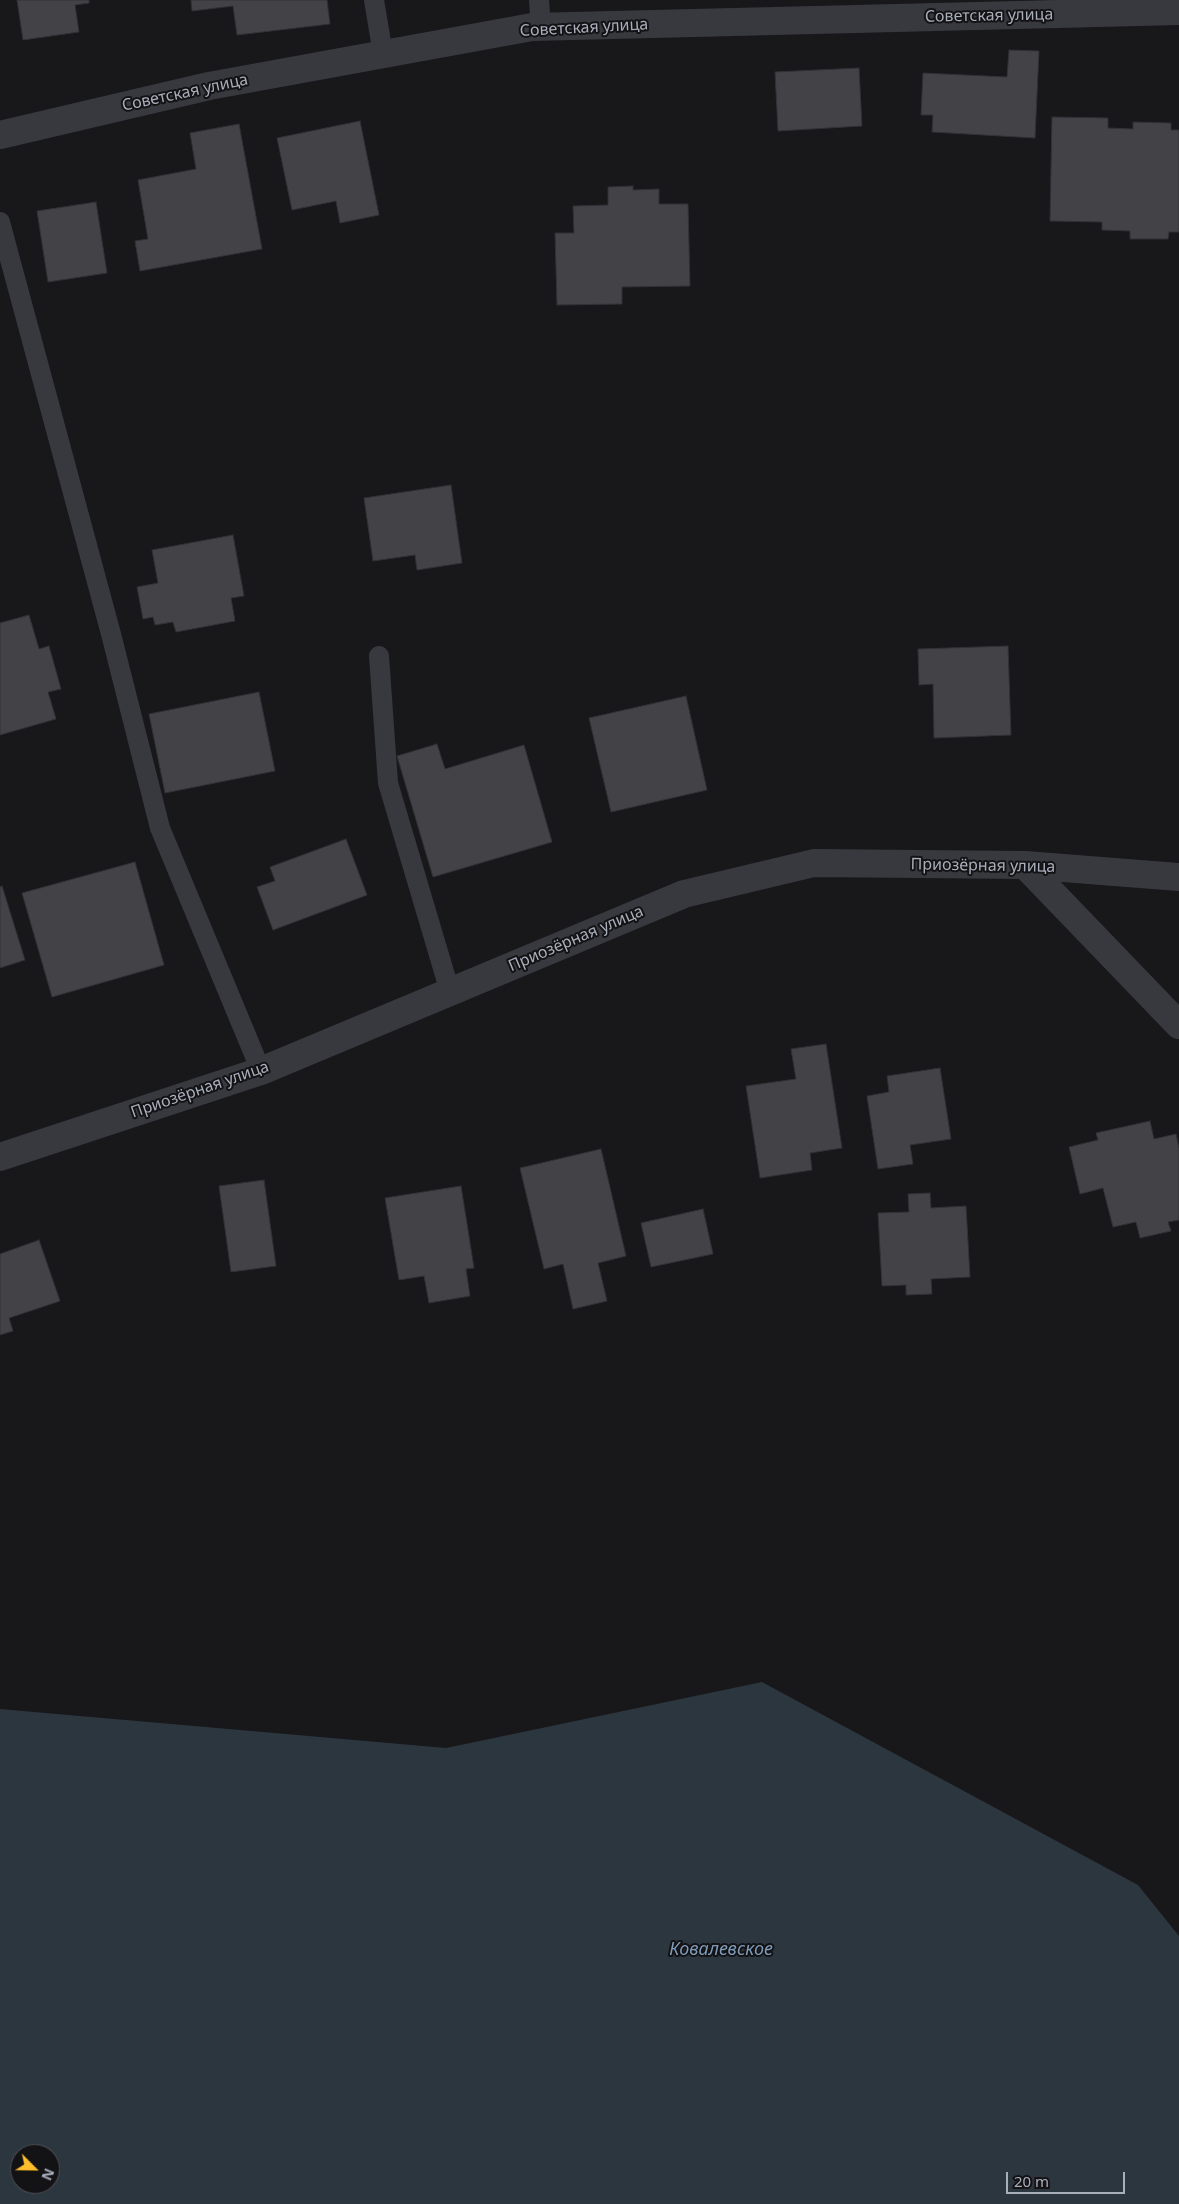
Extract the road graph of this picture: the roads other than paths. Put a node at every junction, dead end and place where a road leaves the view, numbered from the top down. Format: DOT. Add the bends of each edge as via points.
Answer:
graph roads {
  1 [pos="374,0"];
  2 [pos="539,0"];
  3 [pos="1179,11"];
  4 [pos="541,27"];
  5 [pos="383,54"];
  6 [pos="0,135"];
  7 [pos="0,222"];
  8 [pos="379,656"];
  9 [pos="1025,865"];
  10 [pos="1179,877"];
  11 [pos="450,992"];
  12 [pos="1179,1024"];
  13 [pos="261,1071"];
  14 [pos="0,1157"];
  1 -- 5 [label="lane"];
  2 -- 4 [label="lane"];
  3 -- 4 [label="street, Советская улица"];
  4 -- 5 [label="street, Советская улица"];
  5 -- 6 [label="street, Советская улица" via="209,86"];
  7 -- 13 [label="lane" via="160,828"];
  8 -- 11 [label="lane" via="388,783"];
  9 -- 10 [label="street, Приозёрная улица"];
  9 -- 11 [label="street, Приозёрная улица" via="814,863 684,894"];
  9 -- 12 [label="street"];
  11 -- 13 [label="street, Приозёрная улица"];
  13 -- 14 [label="street, Приозёрная улица"];
}
